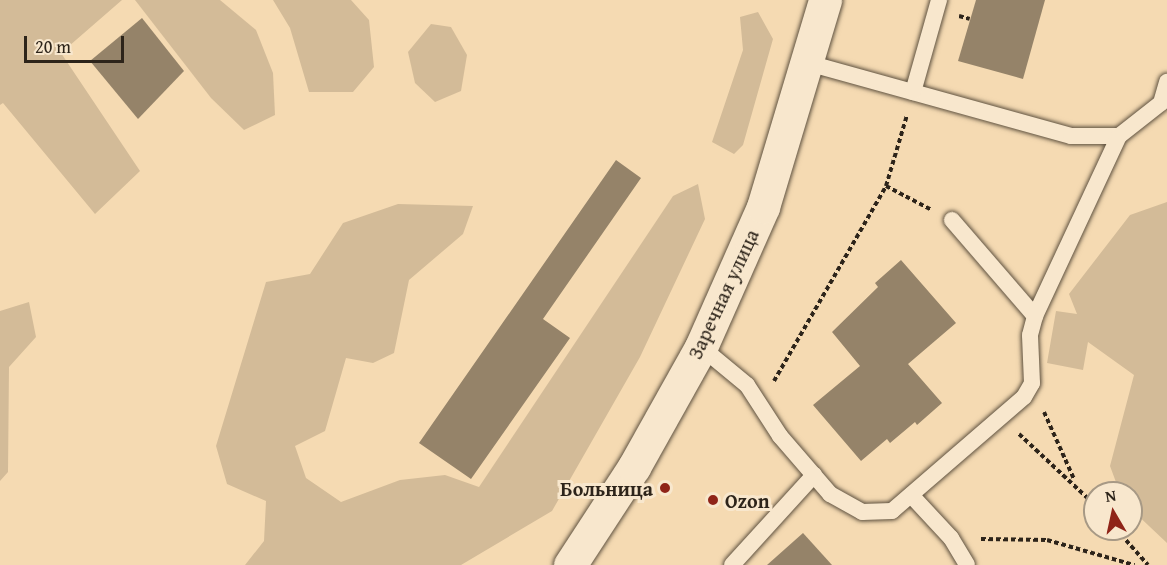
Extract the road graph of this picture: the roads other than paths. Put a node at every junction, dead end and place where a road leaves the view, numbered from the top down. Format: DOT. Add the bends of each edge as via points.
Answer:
graph roads {
  1 [pos="825,0"];
  2 [pos="939,0"];
  3 [pos="808,63"];
  4 [pos="1167,82"];
  5 [pos="913,92"];
  6 [pos="1119,136"];
  7 [pos="952,220"];
  8 [pos="1035,316"];
  9 [pos="700,347"];
  10 [pos="814,475"];
  11 [pos="911,495"];
  12 [pos="570,565"];
  13 [pos="732,565"];
  14 [pos="967,565"];
  1 -- 3 [label="main road, Заречная улица"];
  2 -- 5 [label="lane"];
  3 -- 5 [label="lane"];
  3 -- 9 [label="main road, Заречная улица" via="763,207"];
  4 -- 6 [label="lane" via="1161,103"];
  5 -- 6 [label="lane" via="1071,136"];
  6 -- 8 [label="lane"];
  7 -- 8 [label="lane"];
  8 -- 11 [label="lane" via="1030,335 1032,383 1024,397"];
  9 -- 10 [label="lane" via="747,385 780,436"];
  9 -- 12 [label="main road, Заречная улица" via="634,467"];
  10 -- 11 [label="lane" via="830,494 862,512 892,510"];
  10 -- 13 [label="lane"];
  11 -- 14 [label="lane" via="951,538"];
}
